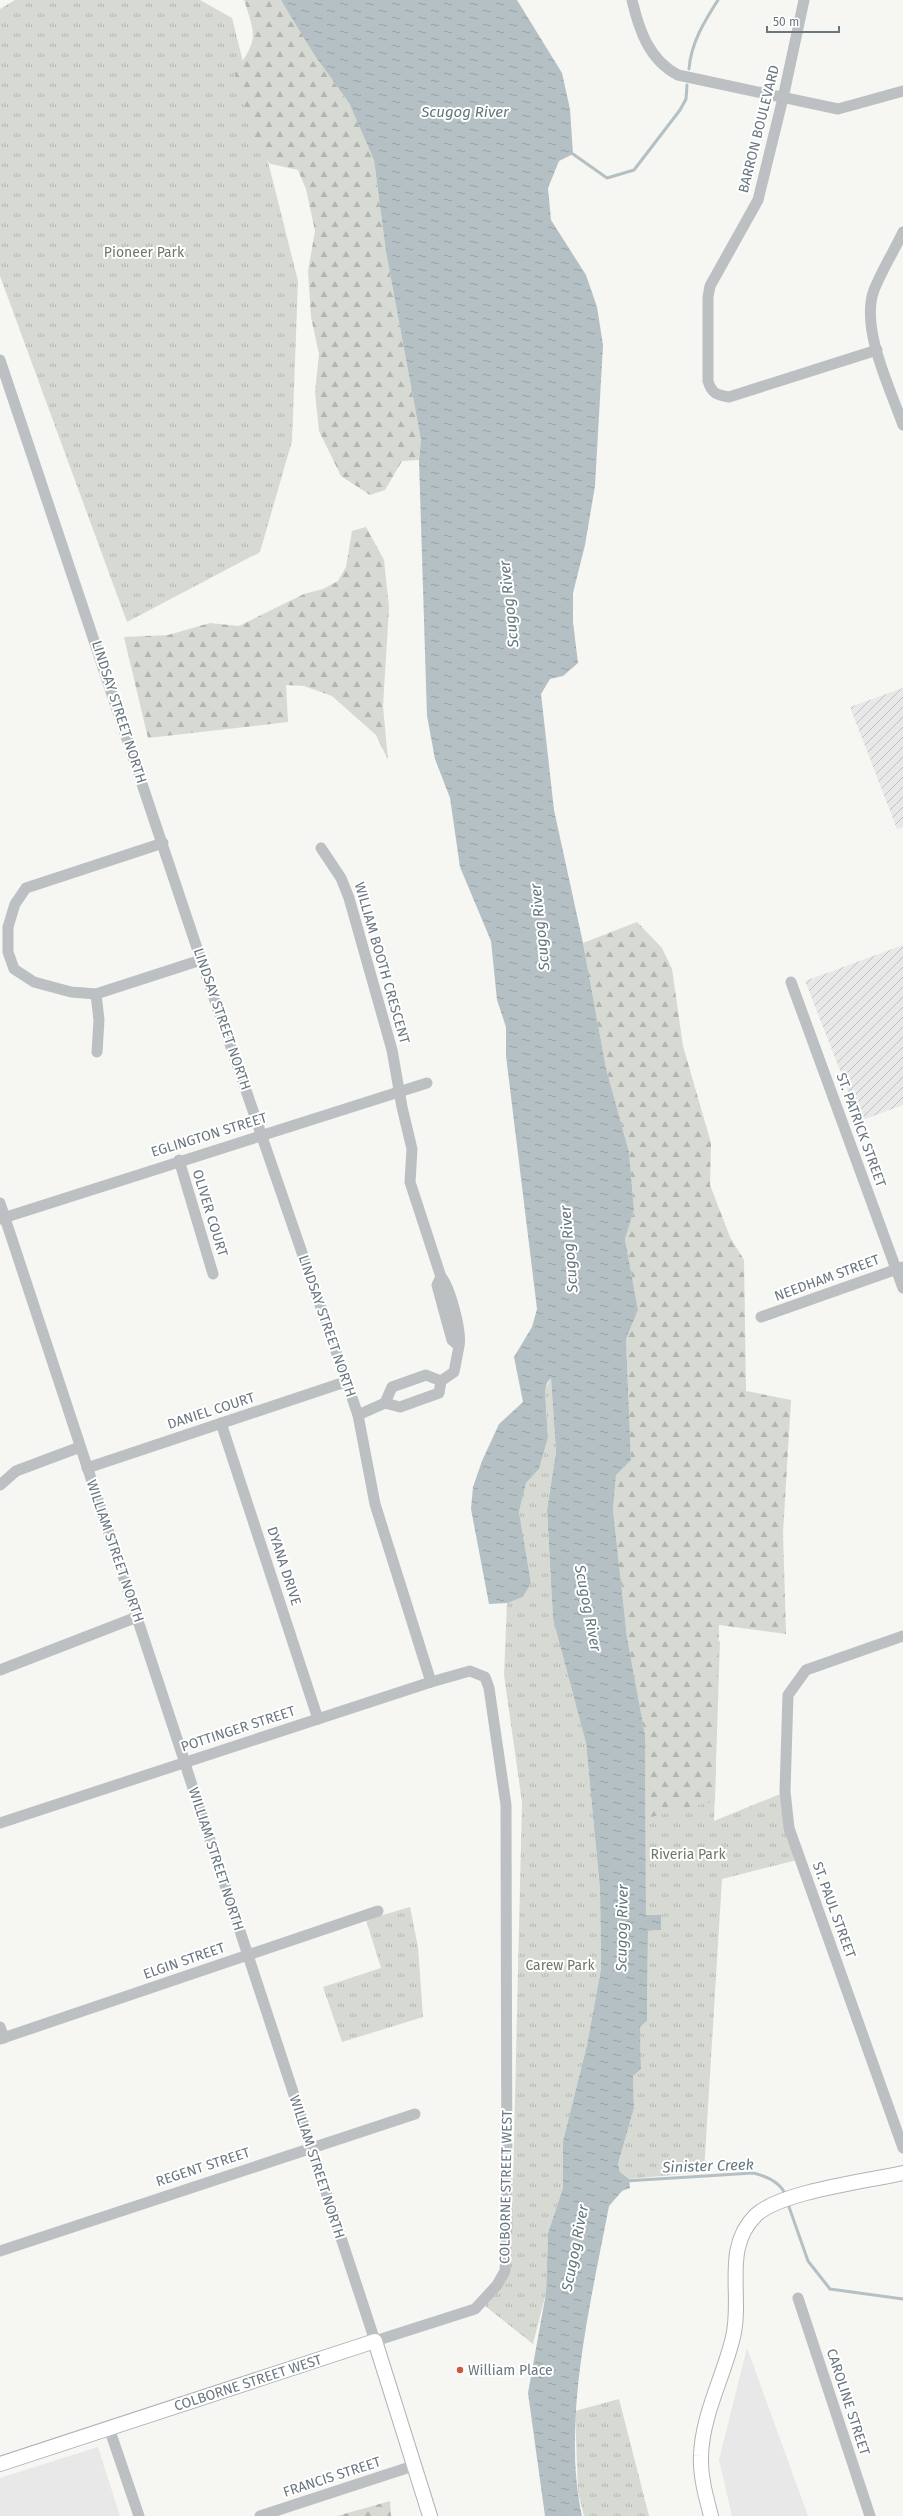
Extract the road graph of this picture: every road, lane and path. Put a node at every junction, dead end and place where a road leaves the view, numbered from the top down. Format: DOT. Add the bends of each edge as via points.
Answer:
graph roads {
  1 [pos="632,0"];
  2 [pos="804,0"];
  3 [pos="903,91"];
  4 [pos="783,98"];
  5 [pos="903,232"];
  6 [pos="877,350"];
  7 [pos="0,360"];
  8 [pos="903,425"];
  9 [pos="163,843"];
  10 [pos="321,848"];
  11 [pos="201,960"];
  12 [pos="791,982"];
  13 [pos="96,994"];
  14 [pos="97,1052"];
  15 [pos="427,1083"];
  16 [pos="399,1093"];
  17 [pos="262,1134"];
  18 [pos="179,1160"];
  19 [pos="0,1203"];
  20 [pos="2,1218"];
  21 [pos="899,1268"];
  22 [pos="213,1274"];
  23 [pos="903,1288"];
  24 [pos="761,1317"];
  25 [pos="441,1381"];
  26 [pos="345,1382"];
  27 [pos="385,1403"];
  28 [pos="358,1415"];
  29 [pos="221,1424"];
  30 [pos="80,1447"];
  31 [pos="86,1468"];
  32 [pos="0,1486"];
  33 [pos="137,1617"];
  34 [pos="903,1636"];
  35 [pos="0,1670"];
  36 [pos="485,1677"];
  37 [pos="431,1682"];
  38 [pos="318,1718"];
  39 [pos="184,1763"];
  40 [pos="0,1823"];
  41 [pos="378,1911"];
  42 [pos="247,1956"];
  43 [pos="0,2027"];
  44 [pos="2,2039"];
  45 [pos="415,2114"];
  46 [pos="310,2147"];
  47 [pos="903,2148"];
  48 [pos="903,2173"];
  49 [pos="0,2251"];
  50 [pos="798,2298"];
  51 [pos="375,2341"];
  52 [pos="109,2428"];
  53 [pos="0,2464"];
  54 [pos="414,2466"];
  55 [pos="139,2516"];
  56 [pos="260,2516"];
  57 [pos="430,2516"];
  58 [pos="710,2516"];
  59 [pos="870,2516"];
  1 -- 4 [label="street" via="648,46 657,60 669,70 691,78"];
  2 -- 4 [label="street, BARRON BOULEVARD"];
  3 -- 4 [label="street" via="838,109"];
  4 -- 6 [label="street, BARRON BOULEVARD" via="758,200 710,286 708,366 711,391 718,396 729,397"];
  5 -- 6 [label="street" via="874,290 871,302 870,314"];
  6 -- 8 [label="street"];
  7 -- 9 [label="street, LINDSAY STREET NORTH"];
  9 -- 11 [label="street, LINDSAY STREET NORTH"];
  9 -- 13 [label="street" via="26,888 14,904 8,927 8,952 14,969 34,982 71,992"];
  10 -- 16 [label="street, WILLIAM BOOTH CRESCENT" via="340,878 352,908 392,1050"];
  11 -- 13 [label="street"];
  11 -- 17 [label="street, LINDSAY STREET NORTH"];
  12 -- 21 [label="street, ST. PATRICK STREET"];
  13 -- 14 [label="street" via="99,1020"];
  15 -- 16 [label="street, EGLINGTON STREET"];
  16 -- 17 [label="street, EGLINGTON STREET"];
  16 -- 25 [label="street, WILLIAM BOOTH CRESCENT" via="412,1148 410,1182 441,1276 438,1285 448,1309 452,1340 459,1346 454,1372"];
  17 -- 18 [label="street, EGLINGTON STREET"];
  17 -- 26 [label="street, LINDSAY STREET NORTH"];
  18 -- 20 [label="street, EGLINGTON STREET"];
  18 -- 22 [label="street, OLIVER COURT"];
  19 -- 20 [label="street, WILLIAM STREET NORTH"];
  20 -- 30 [label="street, WILLIAM STREET NORTH"];
  21 -- 23 [label="street, ST. PATRICK STREET"];
  21 -- 24 [label="street, NEEDHAM STREET"];
  25 -- 27 [label="street" via="439,1393 400,1407"];
  25 -- 27 [label="street" via="426,1375 392,1387"];
  26 -- 28 [label="street, LINDSAY STREET NORTH"];
  26 -- 29 [label="street, DANIEL COURT"];
  27 -- 28 [label="street"];
  28 -- 37 [label="street, LINDSAY STREET NORTH" via="375,1504"];
  29 -- 31 [label="street, DANIEL COURT"];
  29 -- 38 [label="street, DYANA DRIVE"];
  30 -- 31 [label="street, WILLIAM STREET NORTH"];
  30 -- 32 [label="street" via="16,1471"];
  31 -- 33 [label="street, WILLIAM STREET NORTH"];
  33 -- 35 [label="street"];
  33 -- 39 [label="street, WILLIAM STREET NORTH"];
  34 -- 47 [label="street, ST. PAUL STREET" via="806,1670 800,1677 788,1695 785,1791 789,1828"];
  36 -- 37 [label="street, POTTINGER STREET" via="470,1671"];
  36 -- 51 [label="street, COLBORNE STREET WEST" via="489,1688 506,1805 508,2077 505,2271 497,2285 475,2309"];
  37 -- 38 [label="street, POTTINGER STREET"];
  38 -- 39 [label="street, POTTINGER STREET"];
  39 -- 40 [label="street, POTTINGER STREET"];
  39 -- 42 [label="street, WILLIAM STREET NORTH"];
  41 -- 42 [label="street, ELGIN STREET"];
  42 -- 44 [label="street, ELGIN STREET"];
  42 -- 46 [label="street, WILLIAM STREET NORTH"];
  43 -- 44 [label="street"];
  45 -- 46 [label="street, REGENT STREET"];
  46 -- 49 [label="street, REGENT STREET"];
  46 -- 51 [label="street, WILLIAM STREET NORTH"];
  48 -- 58 [label="main road" via="786,2198 758,2214 739,2238 736,2253 733,2337 714,2397 701,2458"];
  50 -- 59 [label="street, CAROLINE STREET"];
  51 -- 52 [label="main road, COLBORNE STREET WEST"];
  51 -- 54 [label="main road, WILLIAM STREET NORTH"];
  52 -- 53 [label="main road, COLBORNE STREET WEST"];
  52 -- 55 [label="street"];
  54 -- 56 [label="street, FRANCIS STREET"];
  54 -- 57 [label="main road, WILLIAM STREET NORTH"];
}
